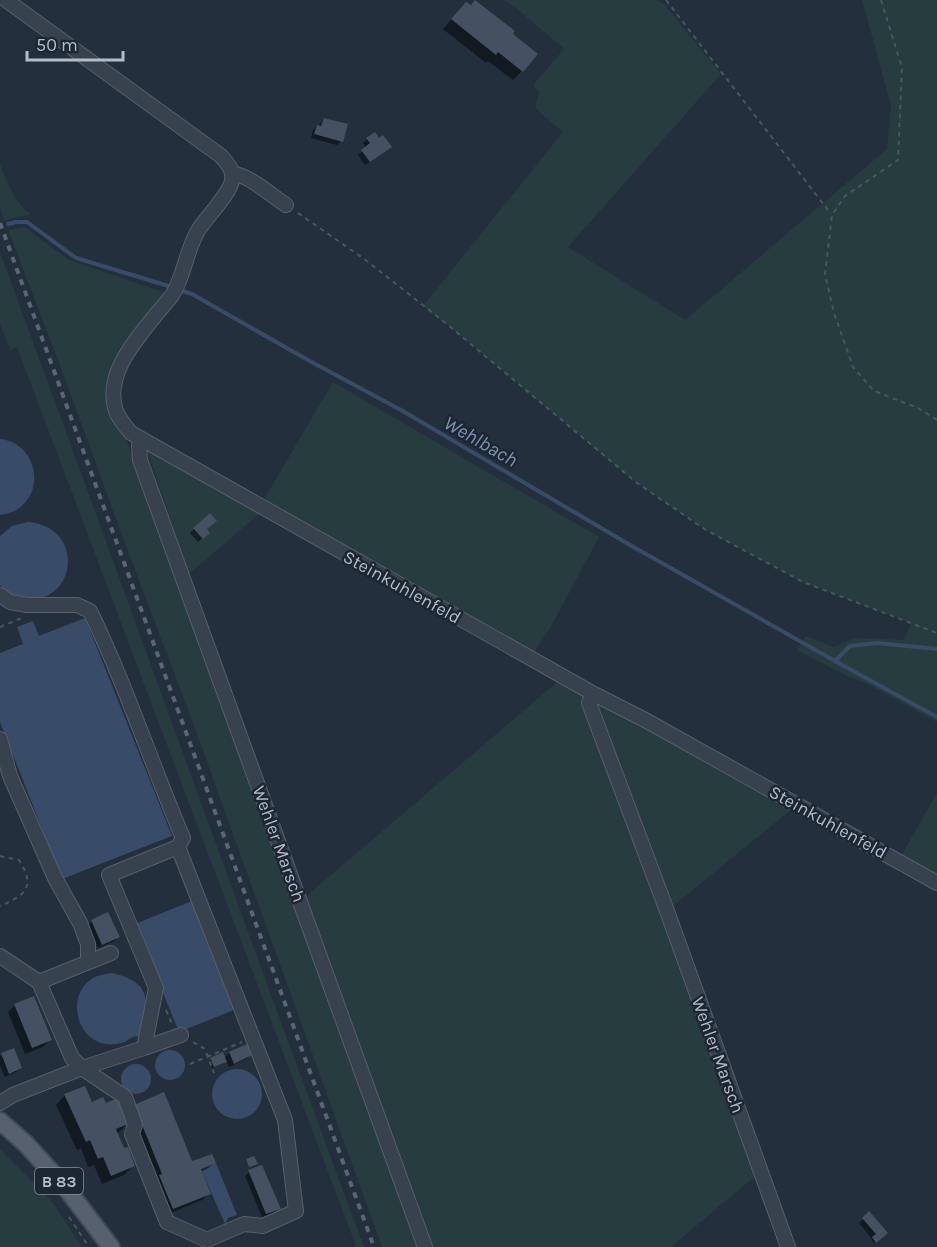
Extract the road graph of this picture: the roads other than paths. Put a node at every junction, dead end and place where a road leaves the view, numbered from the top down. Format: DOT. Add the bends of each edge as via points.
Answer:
graph roads {
  1 [pos="6,0"];
  2 [pos="232,173"];
  3 [pos="286,205"];
  4 [pos="142,440"];
  5 [pos="0,595"];
  6 [pos="594,694"];
  7 [pos="0,739"];
  8 [pos="178,847"];
  9 [pos="937,883"];
  10 [pos="111,952"];
  11 [pos="0,956"];
  12 [pos="88,962"];
  13 [pos="39,982"];
  14 [pos="179,1036"];
  15 [pos="144,1048"];
  16 [pos="82,1068"];
  17 [pos="0,1103"];
  18 [pos="0,1121"];
  19 [pos="111,1247"];
  20 [pos="425,1247"];
  21 [pos="788,1247"];
  1 -- 2 [label="street" via="221,156"];
  2 -- 3 [label="street"];
  2 -- 4 [label="street, Steinkuhlenfeld" via="228,189 198,230 176,288 135,340 121,365 114,386 116,412 131,433"];
  4 -- 6 [label="street, Steinkuhlenfeld"];
  4 -- 20 [label="street, Wehler Marsch" via="140,460"];
  5 -- 8 [label="street" via="10,602 77,605 90,611 183,838"];
  6 -- 9 [label="street, Steinkuhlenfeld"];
  6 -- 21 [label="street, Wehler Marsch" via="590,703"];
  7 -- 12 [label="street" via="10,776 55,878 80,923"];
  8 -- 15 [label="street" via="109,875 156,988"];
  8 -- 16 [label="street" via="285,1120 296,1210 263,1226 244,1224 207,1240 167,1222 132,1134 135,1125 124,1097"];
  10 -- 12 [label="street"];
  11 -- 13 [label="street"];
  12 -- 13 [label="street"];
  13 -- 16 [label="street" via="72,1058"];
  14 -- 15 [label="street"];
  15 -- 16 [label="street"];
  16 -- 17 [label="street"];
  18 -- 19 [label="main road, B 83" via="66,1188"];
}
